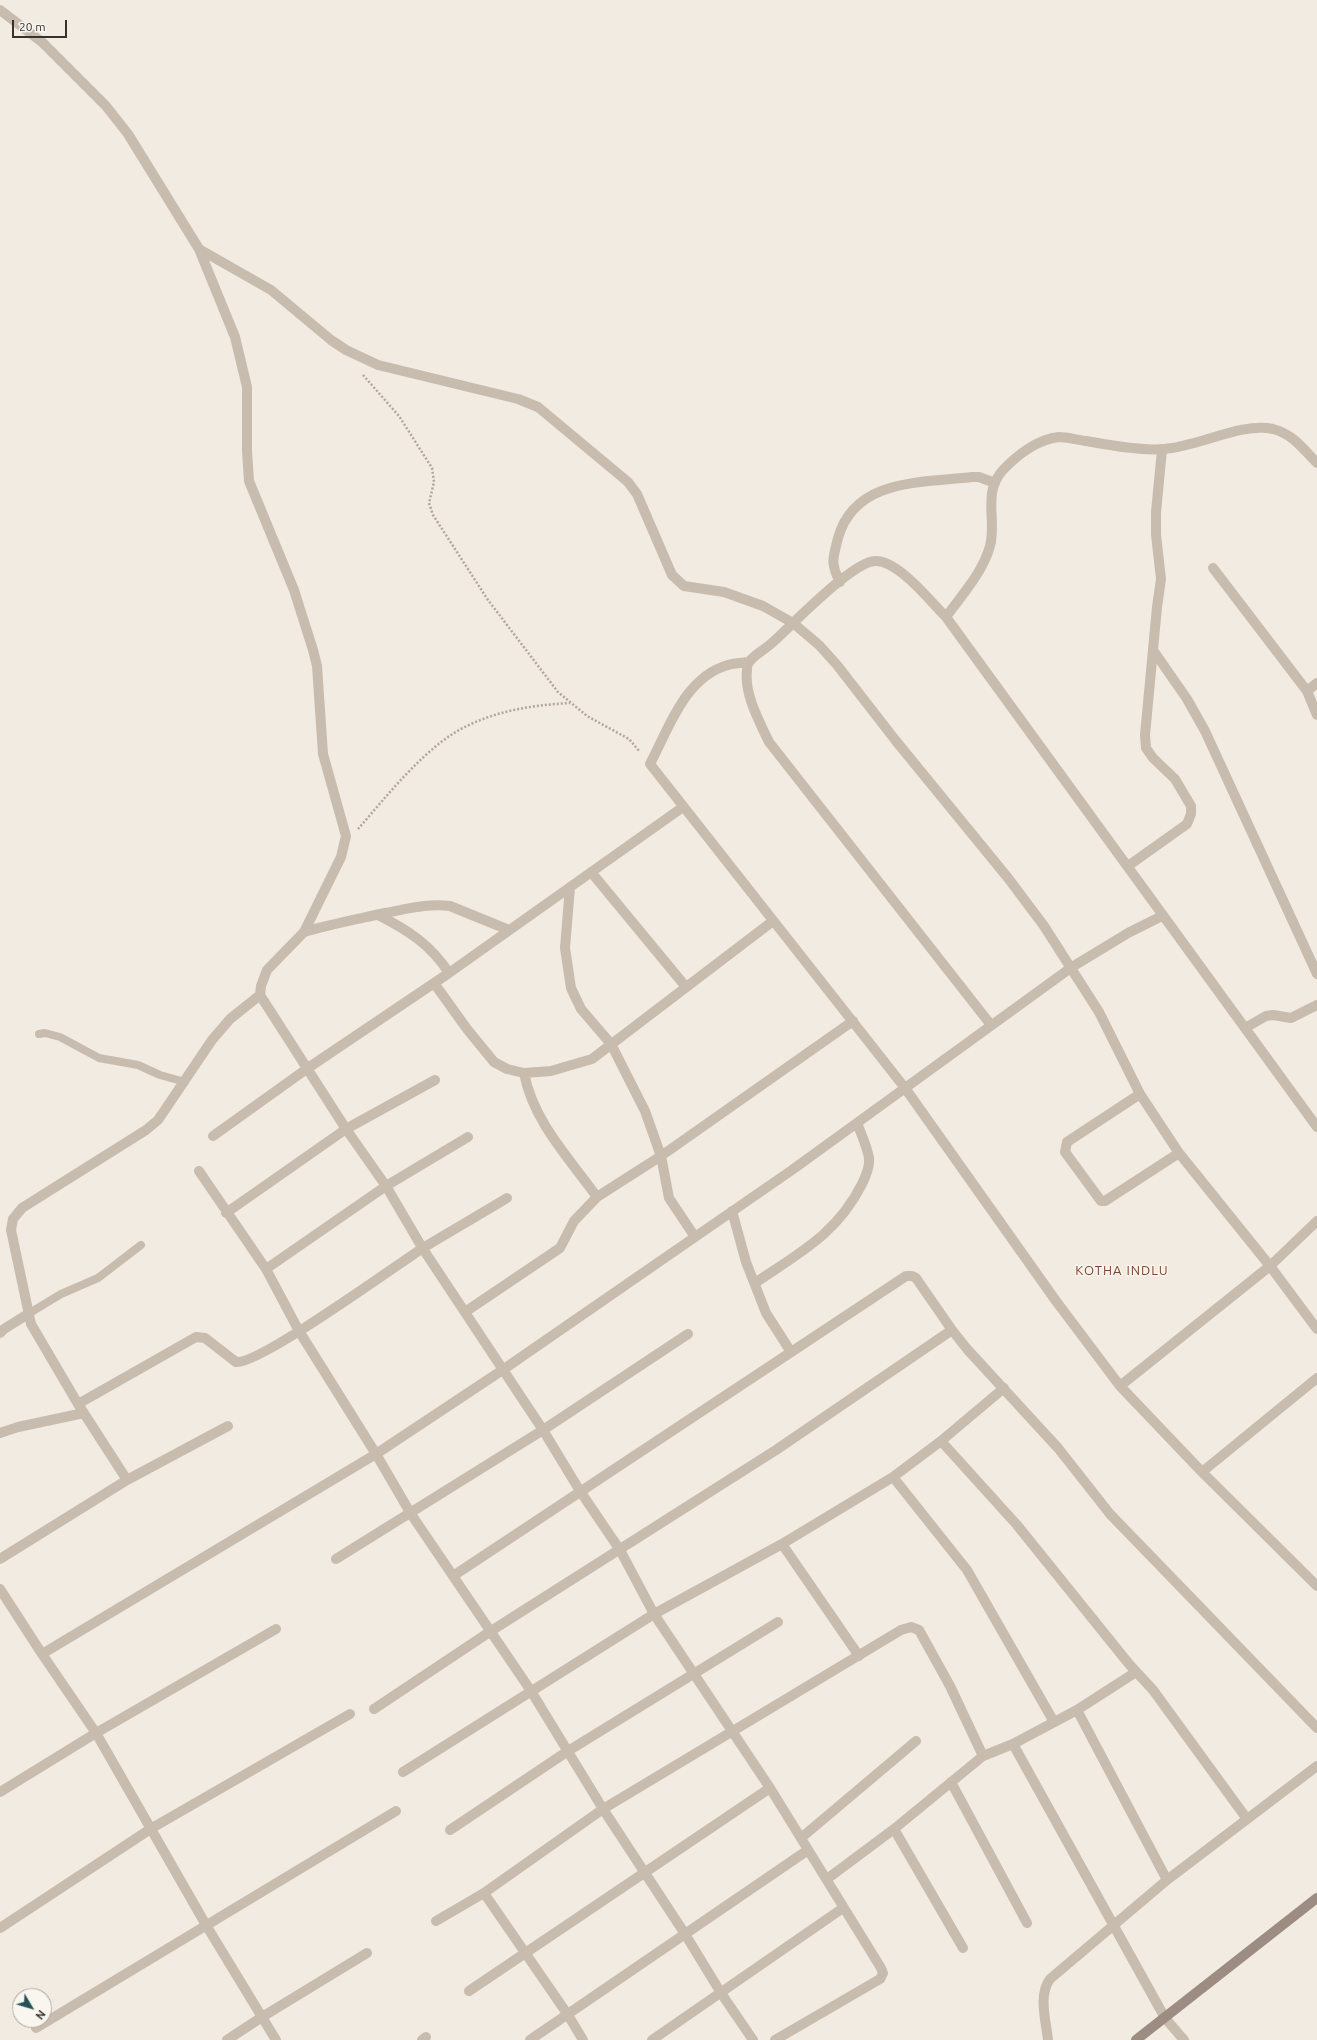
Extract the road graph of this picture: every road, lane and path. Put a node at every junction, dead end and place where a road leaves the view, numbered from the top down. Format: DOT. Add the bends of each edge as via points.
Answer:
graph roads {
  1 [pos="0,10"];
  2 [pos="199,249"];
  3 [pos="360,372"];
  4 [pos="1162,450"];
  5 [pos="1317,463"];
  6 [pos="995,482"];
  7 [pos="1213,568"];
  8 [pos="840,582"];
  9 [pos="946,616"];
  10 [pos="793,623"];
  11 [pos="1153,650"];
  12 [pos="749,662"];
  13 [pos="1317,683"];
  14 [pos="1306,691"];
  15 [pos="570,703"];
  16 [pos="1317,715"];
  17 [pos="650,764"];
  18 [pos="683,807"];
  19 [pos="345,844"];
  20 [pos="1128,866"];
  21 [pos="591,872"];
  22 [pos="570,887"];
  23 [pos="378,915"];
  24 [pos="1162,916"];
  25 [pos="773,921"];
  26 [pos="509,930"];
  27 [pos="304,932"];
  28 [pos="1072,967"];
  29 [pos="449,973"];
  30 [pos="1317,974"];
  31 [pos="434,983"];
  32 [pos="686,987"];
  33 [pos="260,995"];
  34 [pos="1317,1005"];
  35 [pos="853,1021"];
  36 [pos="992,1026"];
  37 [pos="1245,1028"];
  38 [pos="39,1034"];
  39 [pos="611,1044"];
  40 [pos="308,1068"];
  41 [pos="524,1073"];
  42 [pos="435,1080"];
  43 [pos="185,1082"];
  44 [pos="905,1088"];
  45 [pos="1140,1094"];
  46 [pos="857,1123"];
  47 [pos="1317,1127"];
  48 [pos="346,1130"];
  49 [pos="213,1136"];
  50 [pos="468,1137"];
  51 [pos="1179,1153"];
  52 [pos="661,1156"];
  53 [pos="199,1171"];
  54 [pos="386,1186"];
  55 [pos="597,1197"];
  56 [pos="507,1198"];
  57 [pos="732,1211"];
  58 [pos="226,1213"];
  59 [pos="1317,1221"];
  60 [pos="695,1237"];
  61 [pos="141,1245"];
  62 [pos="423,1249"];
  63 [pos="1270,1266"];
  64 [pos="266,1269"];
  65 [pos="755,1283"];
  66 [pos="465,1312"];
  67 [pos="28,1314"];
  68 [pos="952,1330"];
  69 [pos="1317,1330"];
  70 [pos="300,1331"];
  71 [pos="0,1334"];
  72 [pos="688,1334"];
  73 [pos="791,1352"];
  74 [pos="504,1369"];
  75 [pos="1317,1378"];
  76 [pos="1120,1386"];
  77 [pos="1004,1388"];
  78 [pos="81,1408"];
  79 [pos="228,1426"];
  80 [pos="544,1430"];
  81 [pos="0,1434"];
  82 [pos="941,1441"];
  83 [pos="376,1454"];
  84 [pos="1202,1472"];
  85 [pos="892,1477"];
  86 [pos="127,1480"];
  87 [pos="580,1491"];
  88 [pos="411,1514"];
  89 [pos="782,1544"];
  90 [pos="620,1550"];
  91 [pos="0,1559"];
  92 [pos="336,1560"];
  93 [pos="453,1576"];
  94 [pos="1317,1586"];
  95 [pos="0,1589"];
  96 [pos="654,1614"];
  97 [pos="778,1622"];
  98 [pos="276,1629"];
  99 [pos="491,1632"];
  100 [pos="42,1654"];
  101 [pos="859,1656"];
  102 [pos="1136,1672"];
  103 [pos="693,1673"];
  104 [pos="530,1691"];
  105 [pos="374,1709"];
  106 [pos="1076,1710"];
  107 [pos="350,1714"];
  108 [pos="1054,1722"];
  109 [pos="1317,1728"];
  110 [pos="732,1732"];
  111 [pos="96,1733"];
  112 [pos="916,1741"];
  113 [pos="1013,1744"];
  114 [pos="568,1751"];
  115 [pos="982,1756"];
  116 [pos="403,1772"];
  117 [pos="1315,1772"];
  118 [pos="951,1782"];
  119 [pos="770,1788"];
  120 [pos="0,1792"];
  121 [pos="603,1809"];
  122 [pos="396,1811"];
  123 [pos="1247,1819"];
  124 [pos="152,1828"];
  125 [pos="894,1829"];
  126 [pos="450,1830"];
  127 [pos="801,1838"];
  128 [pos="808,1850"];
  129 [pos="645,1873"];
  130 [pos="827,1879"];
  131 [pos="1168,1880"];
  132 [pos="484,1893"];
  133 [pos="1317,1898"];
  134 [pos="843,1908"];
  135 [pos="436,1921"];
  136 [pos="1027,1923"];
  137 [pos="206,1925"];
  138 [pos="1114,1926"];
  139 [pos="0,1928"];
  140 [pos="685,1934"];
  141 [pos="963,1948"];
  142 [pos="367,1953"];
  143 [pos="525,1953"];
  144 [pos="469,1991"];
  145 [pos="721,1993"];
  146 [pos="568,2014"];
  147 [pos="262,2017"];
  148 [pos="52,2018"];
  149 [pos="1165,2018"];
  150 [pos="227,2040"];
  151 [pos="276,2040"];
  152 [pos="530,2040"];
  153 [pos="583,2040"];
  154 [pos="652,2040"];
  155 [pos="753,2040"];
  156 [pos="775,2040"];
  157 [pos="1048,2040"];
  158 [pos="1136,2040"];
  159 [pos="1184,2040"];
  1 -- 2 [label="street" via="42,42 106,106 128,134"];
  2 -- 10 [label="street" via="271,290 346,350 378,365 518,399 538,407 628,482 637,494 672,575 677,581 692,588 724,592 743,598"];
  2 -- 19 [label="street" via="235,337 247,387 249,481 294,590 317,666 323,754 346,836"];
  3 -- 15 [label="path" via="399,416 432,468 434,477 430,503 433,515 488,600 558,692"];
  4 -- 5 [label="street" via="1184,447 1252,427 1272,429 1292,436"];
  4 -- 6 [label="street" via="1060,437 1043,441 1030,448 1002,470"];
  4 -- 11 [label="street" via="1156,519 1161,579"];
  6 -- 8 [label="street" via="972,477 889,488 874,493 850,512 841,530 832,560"];
  6 -- 9 [label="street" via="991,495 991,543 988,554 981,569"];
  7 -- 14 [label="street"];
  8 -- 9 [label="street" via="862,565 875,561 886,564 913,583"];
  8 -- 10 [label="street"];
  9 -- 20 [label="street"];
  10 -- 12 [label="street"];
  10 -- 28 [label="street" via="819,645 837,665 1008,878"];
  11 -- 20 [label="street" via="1146,748 1175,779 1191,806 1191,814 1187,824"];
  11 -- 30 [label="street" via="1187,699 1205,731"];
  12 -- 17 [label="street" via="727,665 692,687"];
  12 -- 36 [label="street" via="748,687 769,742"];
  13 -- 14 [label="street"];
  14 -- 16 [label="street"];
  15 -- 17 [label="path" via="587,716 629,739"];
  15 -- 19 [label="path" via="514,710 453,733 398,783"];
  17 -- 18 [label="street"];
  18 -- 21 [label="street"];
  18 -- 25 [label="street"];
  19 -- 27 [label="street"];
  20 -- 24 [label="street"];
  21 -- 22 [label="street"];
  21 -- 32 [label="street"];
  22 -- 26 [label="street"];
  22 -- 39 [label="street" via="565,948 571,988 581,1009"];
  23 -- 26 [label="street" via="421,906 450,906"];
  23 -- 27 [label="street"];
  23 -- 29 [label="street" via="405,928 422,941 439,957"];
  24 -- 28 [label="street"];
  24 -- 37 [label="street"];
  25 -- 32 [label="street"];
  25 -- 35 [label="street"];
  26 -- 29 [label="street"];
  27 -- 33 [label="street" via="267,970"];
  28 -- 36 [label="street"];
  28 -- 45 [label="street" via="1119,1050"];
  29 -- 31 [label="street"];
  31 -- 40 [label="street"];
  31 -- 41 [label="street" via="494,1062 507,1069"];
  32 -- 39 [label="street"];
  33 -- 40 [label="street"];
  33 -- 43 [label="street" via="230,1019 212,1040"];
  34 -- 37 [label="street" via="1291,1018 1269,1015"];
  35 -- 44 [label="street"];
  35 -- 52 [label="street"];
  36 -- 44 [label="street"];
  37 -- 47 [label="street"];
  38 -- 43 [label="lane" via="60,1037 99,1058 138,1065 160,1076"];
  39 -- 41 [label="street" via="592,1059 573,1066"];
  39 -- 52 [label="street" via="645,1111"];
  40 -- 48 [label="street"];
  40 -- 49 [label="street"];
  41 -- 55 [label="street" via="527,1092 540,1118"];
  42 -- 48 [label="street"];
  43 -- 67 [label="street" via="158,1120 146,1130 22,1208 13,1219 11,1230"];
  44 -- 46 [label="street"];
  44 -- 76 [label="street" via="1056,1301"];
  45 -- 51 [label="street"];
  45 -- 51 [label="street" via="1066,1142 1065,1152 1101,1201 1105,1201"];
  46 -- 57 [label="street"];
  46 -- 65 [label="street" via="869,1159 867,1173 855,1198 842,1218 818,1240"];
  48 -- 54 [label="street"];
  48 -- 58 [label="street"];
  50 -- 54 [label="street"];
  51 -- 63 [label="street"];
  52 -- 55 [label="street"];
  52 -- 60 [label="street" via="669,1198"];
  53 -- 58 [label="street"];
  54 -- 62 [label="street"];
  54 -- 64 [label="street"];
  55 -- 66 [label="street" via="574,1221 560,1248"];
  56 -- 62 [label="street"];
  57 -- 60 [label="street"];
  57 -- 65 [label="street" via="746,1262"];
  58 -- 64 [label="street"];
  59 -- 63 [label="street"];
  60 -- 74 [label="street"];
  61 -- 67 [label="lane" via="98,1278 61,1294"];
  62 -- 66 [label="street"];
  62 -- 70 [label="street"];
  63 -- 69 [label="street"];
  63 -- 76 [label="street"];
  64 -- 70 [label="street"];
  65 -- 73 [label="street" via="766,1313"];
  66 -- 74 [label="street"];
  67 -- 71 [label="street"];
  67 -- 78 [label="street" via="31,1324"];
  68 -- 73 [label="street" via="916,1278 906,1276"];
  68 -- 77 [label="street"];
  68 -- 90 [label="street" via="776,1450"];
  70 -- 78 [label="street" via="241,1362 236,1362 205,1338 196,1336"];
  70 -- 83 [label="street"];
  72 -- 80 [label="street"];
  73 -- 87 [label="street"];
  74 -- 80 [label="street"];
  74 -- 83 [label="street"];
  75 -- 84 [label="street"];
  76 -- 84 [label="street"];
  77 -- 82 [label="street"];
  77 -- 109 [label="street" via="1058,1448 1110,1514"];
  78 -- 81 [label="street"];
  78 -- 86 [label="street"];
  79 -- 86 [label="street"];
  80 -- 87 [label="street"];
  80 -- 88 [label="street"];
  82 -- 85 [label="street"];
  82 -- 102 [label="street" via="1017,1525"];
  83 -- 88 [label="street"];
  83 -- 100 [label="street"];
  84 -- 94 [label="street"];
  85 -- 89 [label="street"];
  85 -- 108 [label="street" via="967,1570"];
  86 -- 91 [label="street"];
  87 -- 90 [label="street"];
  87 -- 93 [label="street"];
  88 -- 92 [label="street"];
  88 -- 93 [label="street"];
  89 -- 96 [label="street"];
  89 -- 101 [label="street"];
  90 -- 96 [label="street"];
  90 -- 99 [label="street"];
  93 -- 99 [label="street"];
  95 -- 100 [label="street"];
  96 -- 103 [label="street"];
  96 -- 104 [label="street"];
  97 -- 103 [label="street"];
  98 -- 111 [label="street"];
  99 -- 104 [label="street"];
  99 -- 105 [label="street"];
  100 -- 111 [label="street"];
  101 -- 110 [label="street"];
  101 -- 115 [label="street" via="901,1630 911,1627 919,1630 950,1686"];
  102 -- 106 [label="street"];
  102 -- 123 [label="street" via="1153,1690"];
  103 -- 110 [label="street"];
  103 -- 114 [label="street"];
  104 -- 114 [label="street"];
  104 -- 116 [label="street"];
  106 -- 108 [label="street"];
  106 -- 131 [label="street"];
  107 -- 124 [label="street"];
  108 -- 113 [label="street"];
  110 -- 119 [label="street"];
  110 -- 121 [label="street"];
  111 -- 120 [label="street"];
  111 -- 124 [label="street"];
  112 -- 127 [label="street"];
  113 -- 115 [label="street"];
  113 -- 138 [label="street"];
  114 -- 121 [label="street"];
  114 -- 126 [label="street"];
  115 -- 118 [label="street"];
  117 -- 123 [label="street"];
  118 -- 125 [label="street"];
  118 -- 136 [label="street"];
  119 -- 127 [label="street"];
  119 -- 129 [label="street"];
  121 -- 129 [label="street"];
  121 -- 132 [label="street"];
  122 -- 137 [label="street"];
  123 -- 131 [label="street"];
  124 -- 137 [label="street"];
  124 -- 139 [label="street"];
  125 -- 130 [label="street"];
  125 -- 141 [label="street"];
  127 -- 128 [label="street"];
  128 -- 130 [label="street"];
  128 -- 140 [label="street"];
  129 -- 140 [label="street"];
  129 -- 143 [label="street"];
  130 -- 134 [label="street"];
  131 -- 138 [label="street"];
  132 -- 135 [label="street"];
  132 -- 143 [label="street"];
  133 -- 149 [label="street"];
  134 -- 145 [label="street"];
  134 -- 156 [label="street" via="883,1973 880,1979"];
  137 -- 147 [label="street"];
  137 -- 148 [label="street"];
  138 -- 149 [label="street"];
  138 -- 157 [label="street" via="1045,1985 1043,1993"];
  140 -- 145 [label="street"];
  140 -- 146 [label="street"];
  142 -- 147 [label="street"];
  143 -- 144 [label="street"];
  143 -- 146 [label="street"];
  145 -- 154 [label="street"];
  145 -- 155 [label="street"];
  146 -- 152 [label="street"];
  146 -- 153 [label="street"];
  147 -- 150 [label="street"];
  147 -- 151 [label="street"];
  149 -- 158 [label="street"];
  149 -- 159 [label="street"];
}
